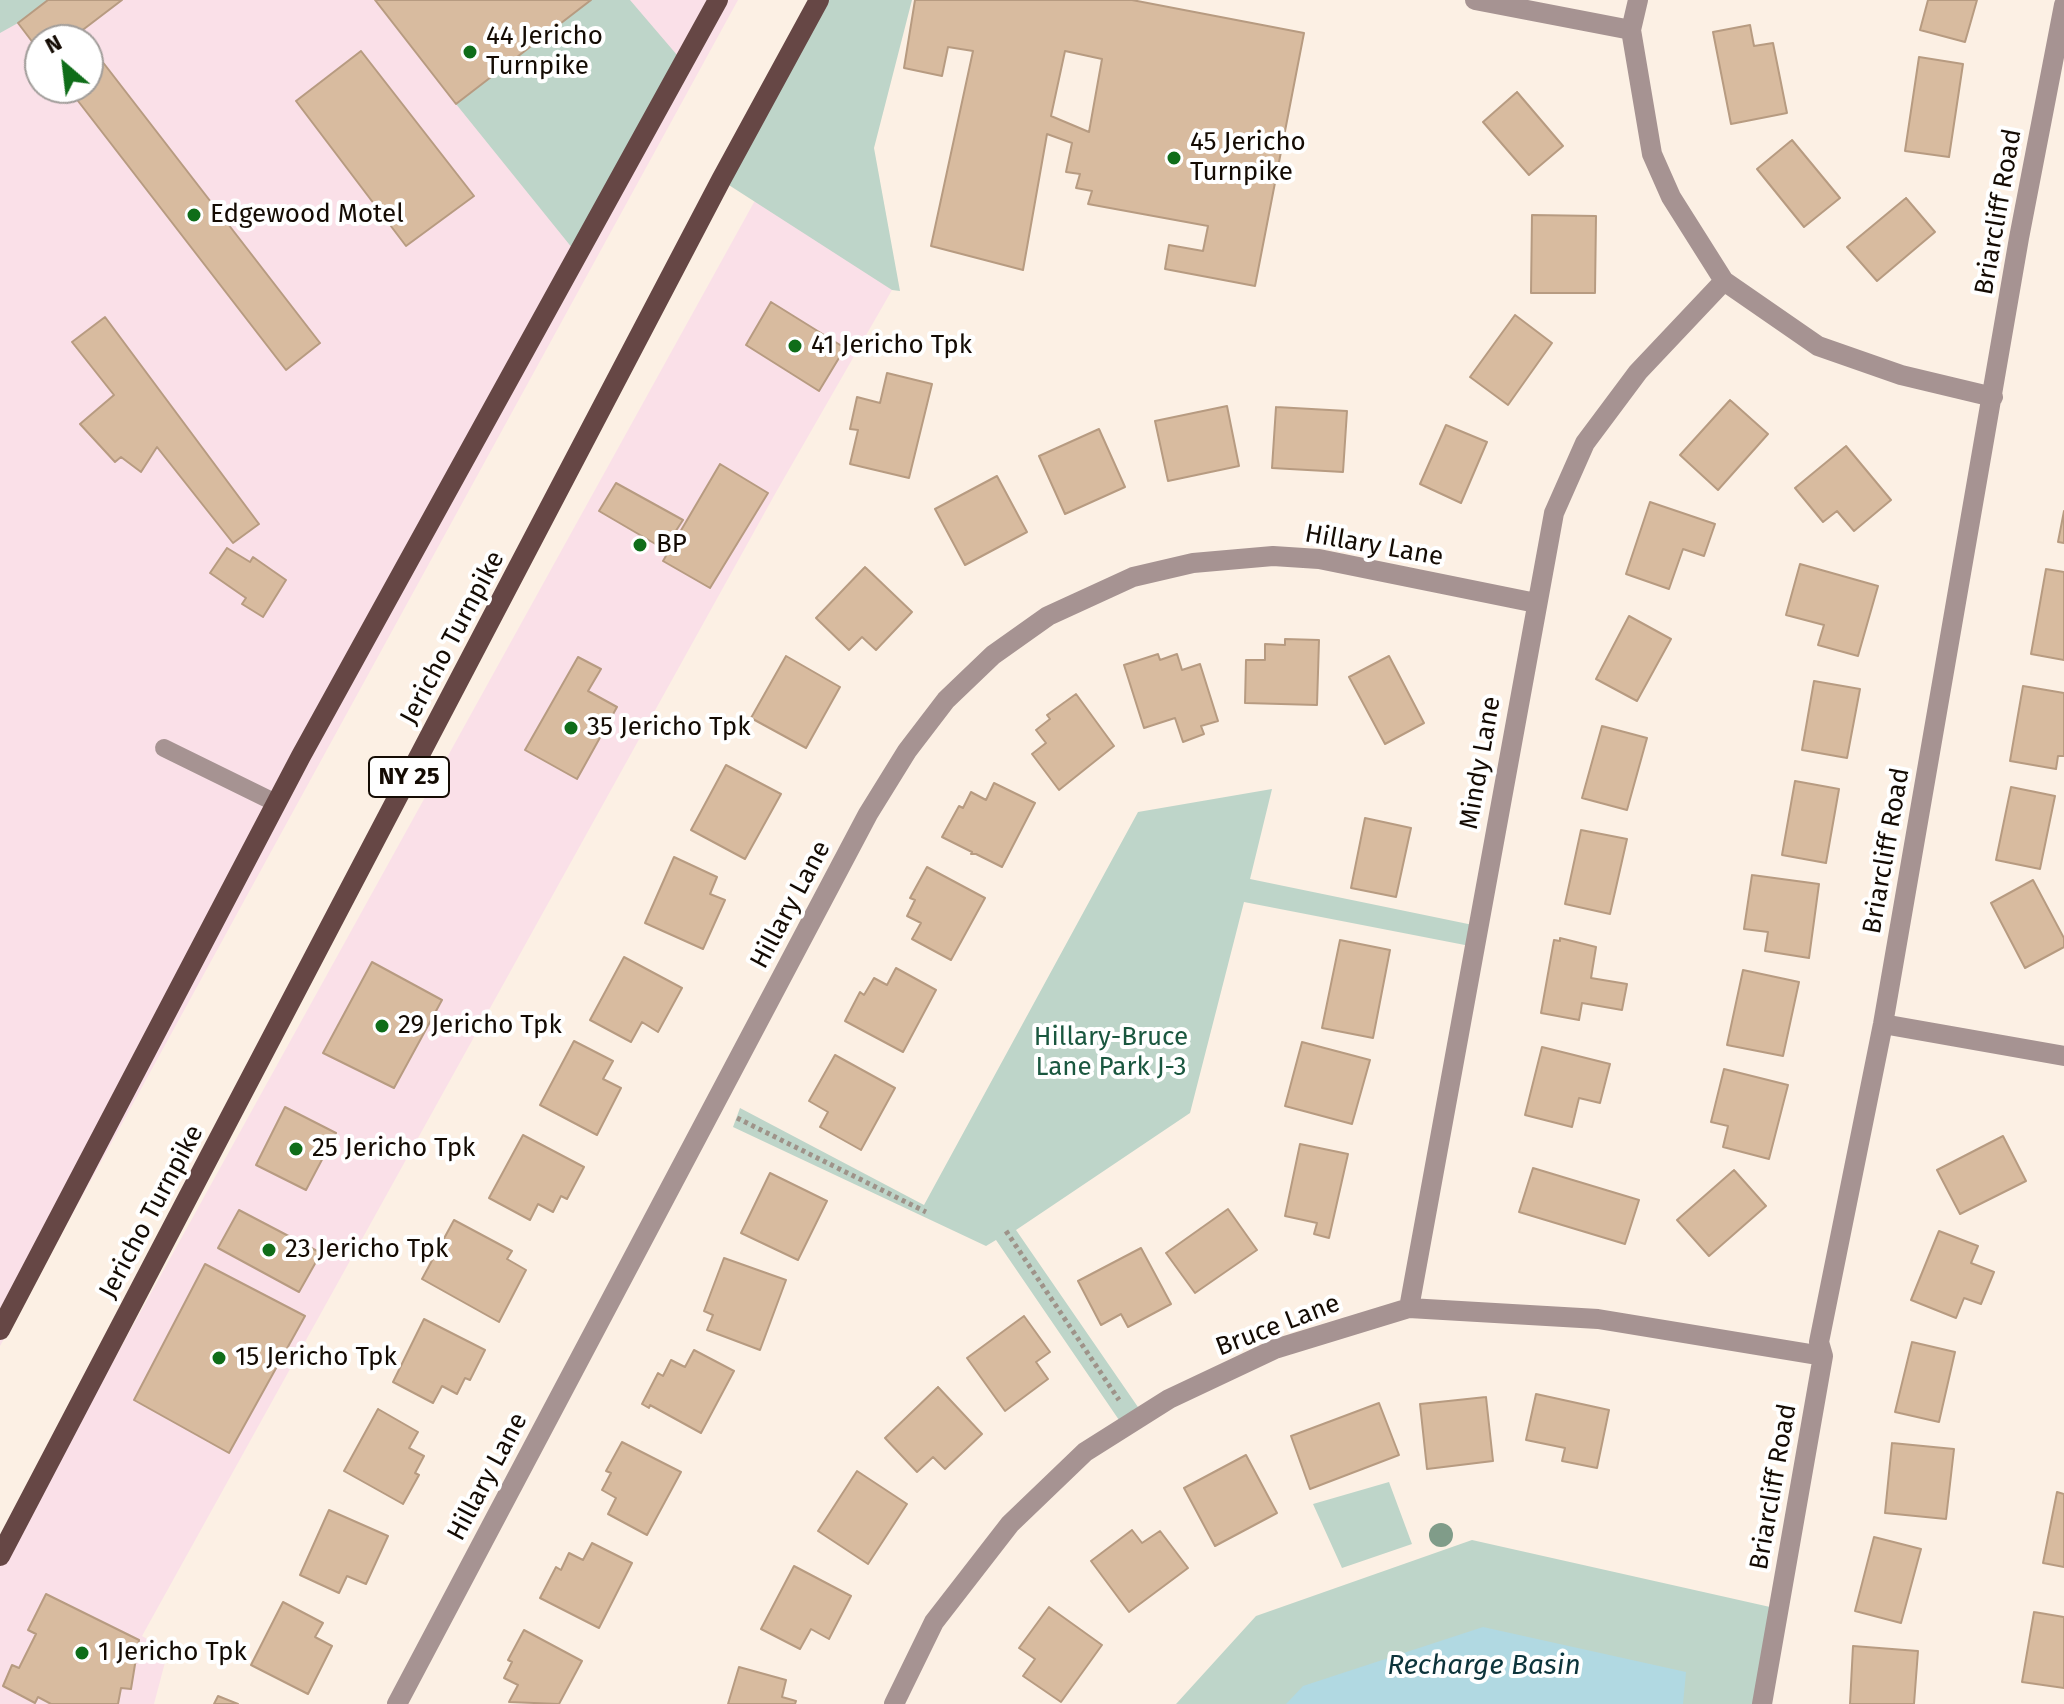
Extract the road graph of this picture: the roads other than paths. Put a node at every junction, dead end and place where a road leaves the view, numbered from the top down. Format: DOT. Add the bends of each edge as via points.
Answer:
graph roads {
  1 [pos="718,0"];
  2 [pos="819,0"];
  3 [pos="1475,0"];
  4 [pos="1638,0"];
  5 [pos="2064,5"];
  6 [pos="1631,30"];
  7 [pos="1724,281"];
  8 [pos="1993,397"];
  9 [pos="1536,603"];
  10 [pos="164,748"];
  11 [pos="276,803"];
  12 [pos="1883,1024"];
  13 [pos="2064,1056"];
  14 [pos="1409,1308"];
  15 [pos="0,1330"];
  16 [pos="1823,1356"];
  17 [pos="0,1556"];
  18 [pos="397,1704"];
  19 [pos="894,1704"];
  20 [pos="1762,1704"];
  1 -- 11 [label="main road"];
  2 -- 17 [label="main road, Jericho Turnpike / NY 25"];
  3 -- 6 [label="street"];
  4 -- 6 [label="street"];
  5 -- 8 [label="street, Briarcliff Road"];
  6 -- 7 [label="street" via="1652,154 1671,197"];
  7 -- 8 [label="street" via="1818,346 1901,375"];
  7 -- 9 [label="street, Mindy Lane" via="1638,372 1585,443 1554,513"];
  8 -- 12 [label="street, Briarcliff Road"];
  9 -- 14 [label="street, Mindy Lane"];
  9 -- 18 [label="street, Hillary Lane" via="1319,559 1273,556 1193,563 1133,577 1048,616 993,655 955,691 907,751 868,814"];
  10 -- 11 [label="lane"];
  11 -- 15 [label="main road"];
  12 -- 13 [label="street"];
  12 -- 16 [label="street, Briarcliff Road" via="1819,1342"];
  14 -- 16 [label="street, Bruce Lane" via="1598,1319"];
  14 -- 19 [label="street, Bruce Lane" via="1275,1349 1169,1399 1085,1452 1010,1524 934,1622"];
  16 -- 20 [label="street, Briarcliff Road"];
}
